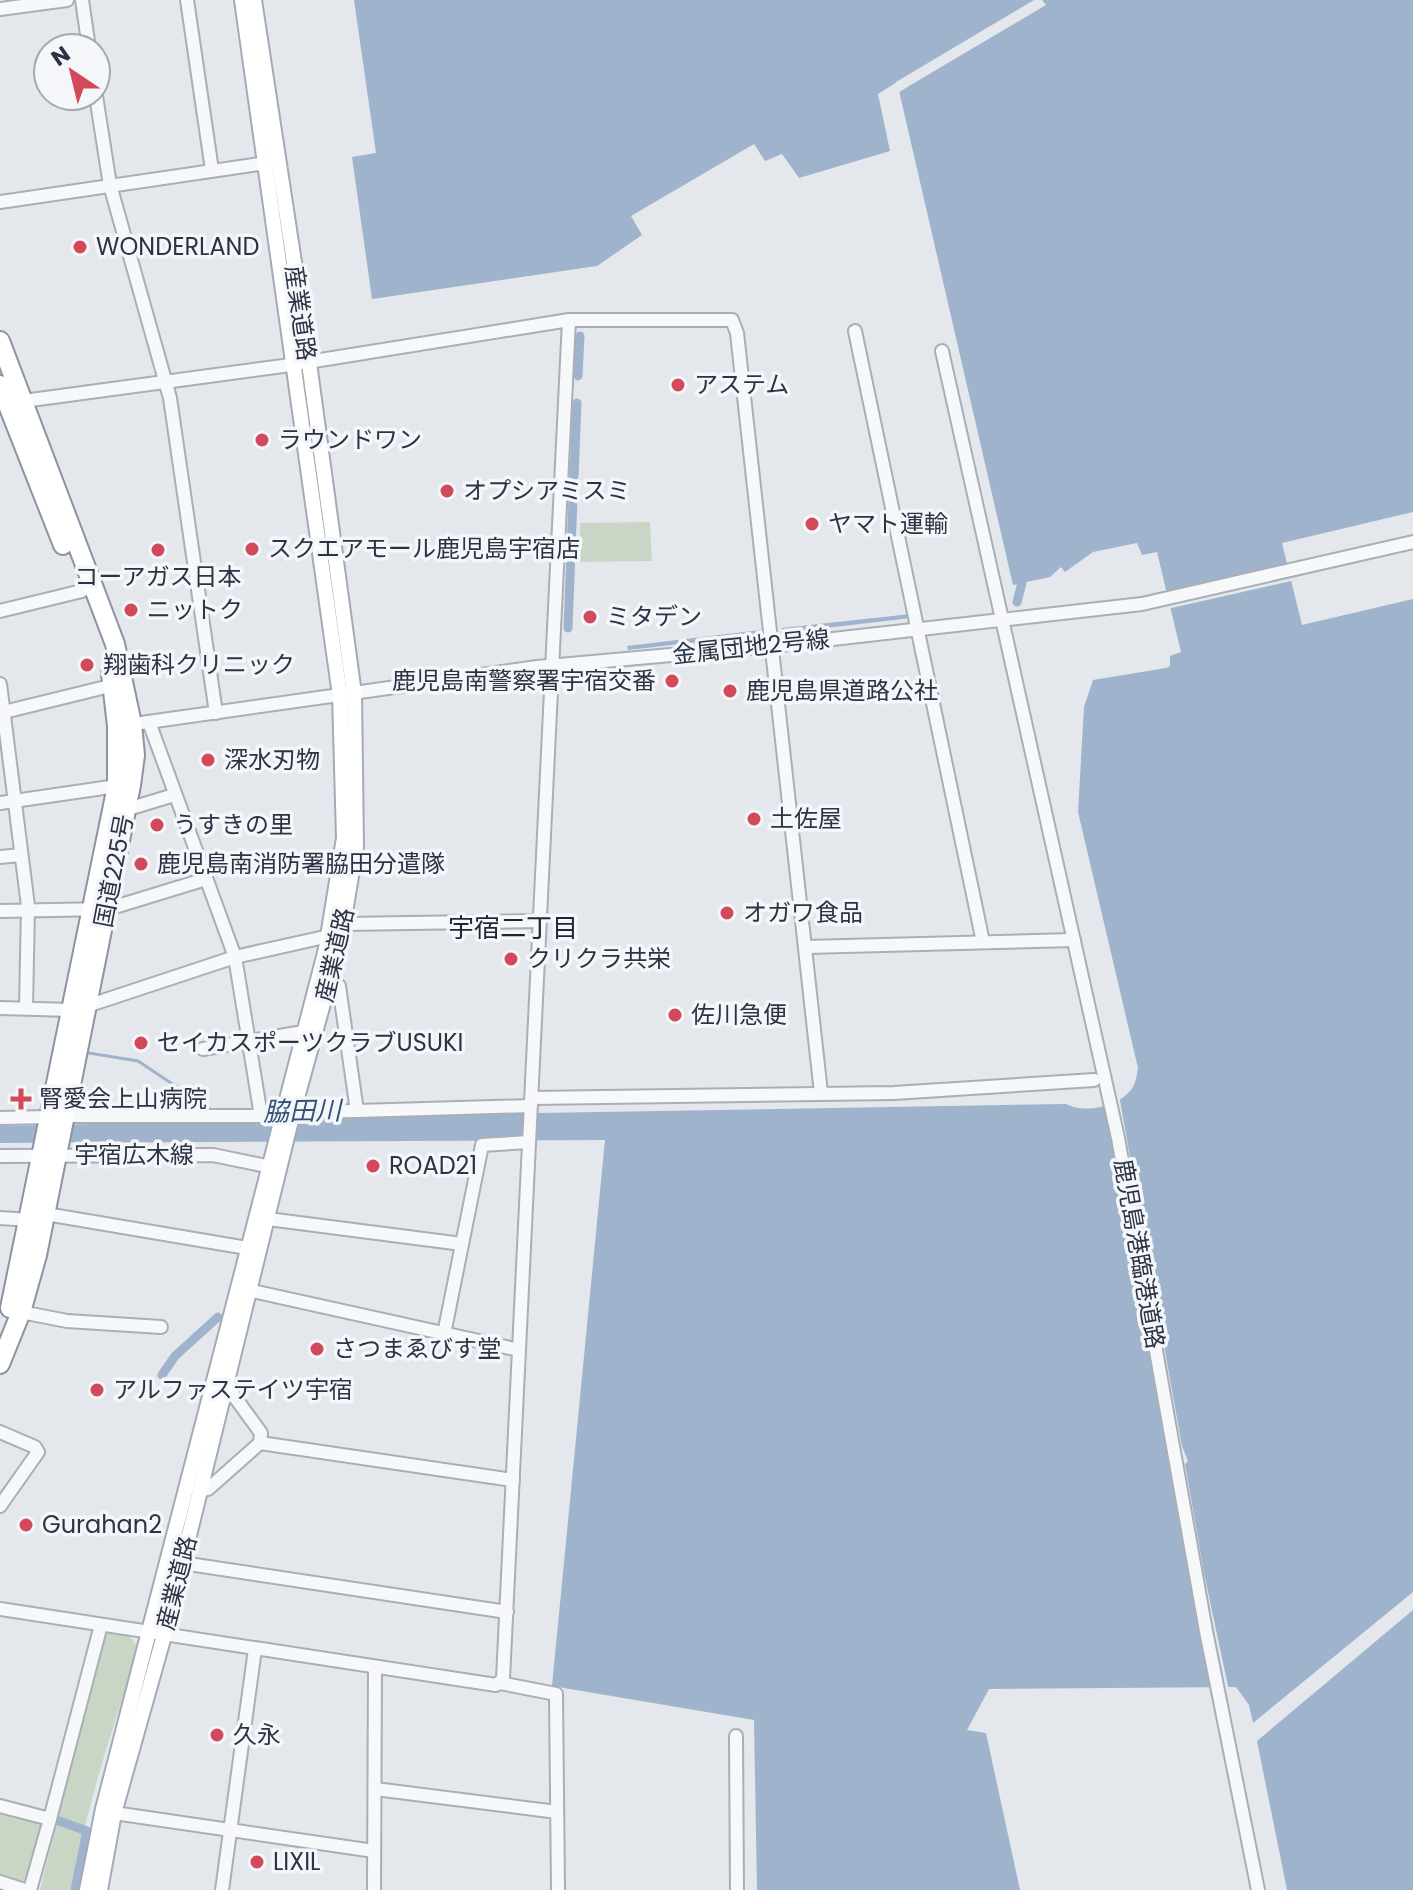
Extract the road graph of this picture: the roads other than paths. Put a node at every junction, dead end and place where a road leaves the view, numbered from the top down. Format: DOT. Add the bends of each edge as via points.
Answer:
graph roads {
  1 [pos="67,0"];
  2 [pos="82,0"];
  3 [pos="187,0"];
  4 [pos="242,0"];
  5 [pos="254,0"];
  6 [pos="0,9"];
  7 [pos="87,32"];
  8 [pos="99,112"];
  9 [pos="266,163"];
  10 [pos="212,170"];
  11 [pos="110,185"];
  12 [pos="0,202"];
  13 [pos="569,320"];
  14 [pos="855,331"];
  15 [pos="0,341"];
  16 [pos="942,351"];
  17 [pos="301,363"];
  18 [pos="165,380"];
  19 [pos="0,385"];
  20 [pos="9,403"];
  21 [pos="1413,542"];
  22 [pos="82,591"];
  23 [pos="0,611"];
  24 [pos="1004,622"];
  25 [pos="918,628"];
  26 [pos="771,646"];
  27 [pos="552,667"];
  28 [pos="0,684"];
  29 [pos="114,685"];
  30 [pos="347,694"];
  31 [pos="2,712"];
  32 [pos="216,713"];
  33 [pos="133,724"];
  34 [pos="117,786"];
  35 [pos="174,795"];
  36 [pos="6,802"];
  37 [pos="125,810"];
  38 [pos="21,855"];
  39 [pos="0,857"];
  40 [pos="206,879"];
  41 [pos="100,910"];
  42 [pos="0,911"];
  43 [pos="28,912"];
  44 [pos="540,921"];
  45 [pos="343,924"];
  46 [pos="329,936"];
  47 [pos="1074,940"];
  48 [pos="983,942"];
  49 [pos="806,947"];
  50 [pos="235,957"];
  51 [pos="329,984"];
  52 [pos="0,1008"];
  53 [pos="26,1008"];
  54 [pos="79,1008"];
  55 [pos="303,1032"];
  56 [pos="249,1041"];
  57 [pos="203,1049"];
  58 [pos="1094,1080"];
  59 [pos="821,1093"];
  60 [pos="531,1105"];
  61 [pos="357,1111"];
  62 [pos="261,1116"];
  63 [pos="289,1116"];
  64 [pos="0,1118"];
  65 [pos="56,1119"];
  66 [pos="530,1140"];
  67 [pos="50,1150"];
  68 [pos="0,1156"];
  69 [pos="274,1168"];
  70 [pos="38,1217"];
  71 [pos="0,1218"];
  72 [pos="268,1219"];
  73 [pos="462,1244"];
  74 [pos="247,1248"];
  75 [pos="248,1290"];
  76 [pos="10,1310"];
  77 [pos="161,1327"];
  78 [pos="0,1333"];
  79 [pos="444,1334"];
  80 [pos="519,1350"];
  81 [pos="0,1364"];
  82 [pos="226,1385"];
  83 [pos="0,1432"];
  84 [pos="260,1443"];
  85 [pos="513,1480"];
  86 [pos="200,1490"];
  87 [pos="0,1506"];
  88 [pos="182,1563"];
  89 [pos="0,1609"];
  90 [pos="507,1612"];
  91 [pos="101,1625"];
  92 [pos="157,1636"];
  93 [pos="255,1649"];
  94 [pos="375,1668"];
  95 [pos="500,1683"];
  96 [pos="736,1736"];
  97 [pos="375,1789"];
  98 [pos="0,1806"];
  99 [pos="557,1812"];
  100 [pos="114,1813"];
  101 [pos="50,1819"];
  102 [pos="231,1830"];
  103 [pos="374,1851"];
  104 [pos="0,1882"];
  105 [pos="1253,1889"];
  106 [pos="28,1890"];
  107 [pos="87,1890"];
  108 [pos="100,1890"];
  109 [pos="222,1890"];
  110 [pos="374,1890"];
  111 [pos="558,1890"];
  112 [pos="737,1890"];
  1 -- 6 [label="street"];
  2 -- 7 [label="street"];
  3 -- 10 [label="street"];
  4 -- 9 [label="main road, 産業道路"];
  5 -- 17 [label="main road, 産業道路"];
  8 -- 11 [label="street"];
  9 -- 10 [label="street"];
  9 -- 17 [label="main road, 産業道路"];
  10 -- 11 [label="street"];
  11 -- 12 [label="street"];
  11 -- 18 [label="street"];
  13 -- 17 [label="street"];
  13 -- 26 [label="street" via="732,320"];
  13 -- 27 [label="street"];
  14 -- 25 [label="street"];
  15 -- 20 [label="highway, 国道225号"];
  16 -- 24 [label="street, 鹿児島港臨港道路"];
  17 -- 18 [label="street"];
  17 -- 30 [label="main road, 産業道路"];
  18 -- 20 [label="street"];
  18 -- 32 [label="street"];
  19 -- 20 [label="highway, 国道225号"];
  20 -- 22 [label="highway, 国道225号"];
  20 -- 33 [label="highway, 国道225号" via="115,644"];
  21 -- 24 [label="street, 金属団地2号線" via="1152,602"];
  22 -- 23 [label="street"];
  22 -- 29 [label="highway, 国道225号"];
  24 -- 25 [label="street, 金属団地2号線"];
  24 -- 47 [label="street, 鹿児島港臨港道路"];
  25 -- 26 [label="street, 金属団地2号線"];
  25 -- 48 [label="street"];
  26 -- 27 [label="street, 金属団地2号線"];
  26 -- 49 [label="street"];
  27 -- 30 [label="street, 金属団地2号線"];
  27 -- 44 [label="street"];
  28 -- 31 [label="street"];
  29 -- 31 [label="street"];
  29 -- 33 [label="highway, 国道225号"];
  30 -- 32 [label="street, 金属団地2号線"];
  30 -- 45 [label="main road, 産業道路" via="356,846"];
  30 -- 46 [label="main road, 産業道路" via="344,838"];
  31 -- 36 [label="street"];
  32 -- 33 [label="street, 金属団地2号線"];
  33 -- 34 [label="highway, 国道225号"];
  33 -- 35 [label="street"];
  33 -- 37 [label="highway, 国道225号" via="135,755"];
  34 -- 36 [label="street"];
  34 -- 41 [label="highway, 国道225号"];
  35 -- 37 [label="street"];
  35 -- 40 [label="street"];
  36 -- 38 [label="street"];
  37 -- 41 [label="highway, 国道225号"];
  38 -- 39 [label="street"];
  38 -- 43 [label="street"];
  40 -- 41 [label="street"];
  40 -- 50 [label="street"];
  41 -- 43 [label="street"];
  41 -- 54 [label="highway, 国道225号"];
  42 -- 43 [label="street"];
  43 -- 53 [label="street"];
  44 -- 45 [label="street"];
  44 -- 60 [label="street"];
  45 -- 51 [label="main road, 産業道路"];
  46 -- 50 [label="street"];
  46 -- 55 [label="main road, 産業道路"];
  47 -- 48 [label="street"];
  47 -- 105 [label="street, 鹿児島港臨港道路" via="1104,1068"];
  48 -- 49 [label="street"];
  49 -- 59 [label="street"];
  50 -- 54 [label="street"];
  50 -- 56 [label="street"];
  51 -- 61 [label="street" via="339,986"];
  51 -- 63 [label="main road, 産業道路"];
  52 -- 53 [label="street"];
  53 -- 54 [label="street"];
  54 -- 65 [label="highway, 国道225号"];
  55 -- 56 [label="street"];
  55 -- 63 [label="main road, 産業道路"];
  56 -- 57 [label="street"];
  56 -- 62 [label="street"];
  58 -- 59 [label="street" via="995,1089"];
  59 -- 60 [label="street"];
  60 -- 61 [label="street"];
  60 -- 66 [label="street"];
  61 -- 63 [label="street"];
  62 -- 63 [label="street"];
  62 -- 65 [label="street"];
  63 -- 69 [label="main road, 産業道路"];
  64 -- 65 [label="street"];
  65 -- 67 [label="highway, 国道225号"];
  66 -- 73 [label="street" via="482,1145"];
  66 -- 80 [label="street"];
  67 -- 68 [label="street, 宇宿広木線"];
  67 -- 69 [label="street, 宇宿広木線" via="213,1155"];
  67 -- 70 [label="highway, 国道225号"];
  69 -- 72 [label="main road, 産業道路"];
  69 -- 74 [label="main road, 産業道路"];
  70 -- 71 [label="street"];
  70 -- 74 [label="street"];
  70 -- 76 [label="highway, 国道225号"];
  72 -- 73 [label="street"];
  72 -- 75 [label="main road, 産業道路"];
  73 -- 79 [label="street"];
  74 -- 92 [label="main road, 産業道路"];
  75 -- 79 [label="street"];
  75 -- 82 [label="main road, 産業道路"];
  76 -- 77 [label="street" via="67,1321"];
  76 -- 78 [label="highway, 国道225号"];
  76 -- 81 [label="highway, 国道225号"];
  79 -- 80 [label="street"];
  80 -- 85 [label="street"];
  82 -- 84 [label="street" via="261,1433"];
  82 -- 86 [label="main road, 産業道路"];
  83 -- 87 [label="street" via="38,1452"];
  84 -- 85 [label="street"];
  84 -- 86 [label="street" via="208,1489"];
  85 -- 90 [label="street"];
  86 -- 88 [label="main road, 産業道路"];
  88 -- 90 [label="street"];
  88 -- 92 [label="main road, 産業道路"];
  89 -- 91 [label="street"];
  90 -- 95 [label="street"];
  91 -- 92 [label="street"];
  91 -- 101 [label="street"];
  92 -- 93 [label="street"];
  92 -- 100 [label="main road, 産業道路"];
  92 -- 107 [label="main road, 産業道路" via="103,1809"];
  93 -- 94 [label="street"];
  93 -- 102 [label="street"];
  94 -- 95 [label="street"];
  94 -- 97 [label="street"];
  95 -- 99 [label="street" via="556,1694"];
  96 -- 112 [label="street"];
  97 -- 99 [label="street"];
  97 -- 103 [label="street"];
  98 -- 101 [label="street"];
  99 -- 111 [label="street"];
  100 -- 102 [label="street"];
  100 -- 108 [label="main road, 産業道路"];
  101 -- 106 [label="street"];
  102 -- 103 [label="street"];
  102 -- 109 [label="street"];
  103 -- 110 [label="street"];
  104 -- 106 [label="street"];
}
